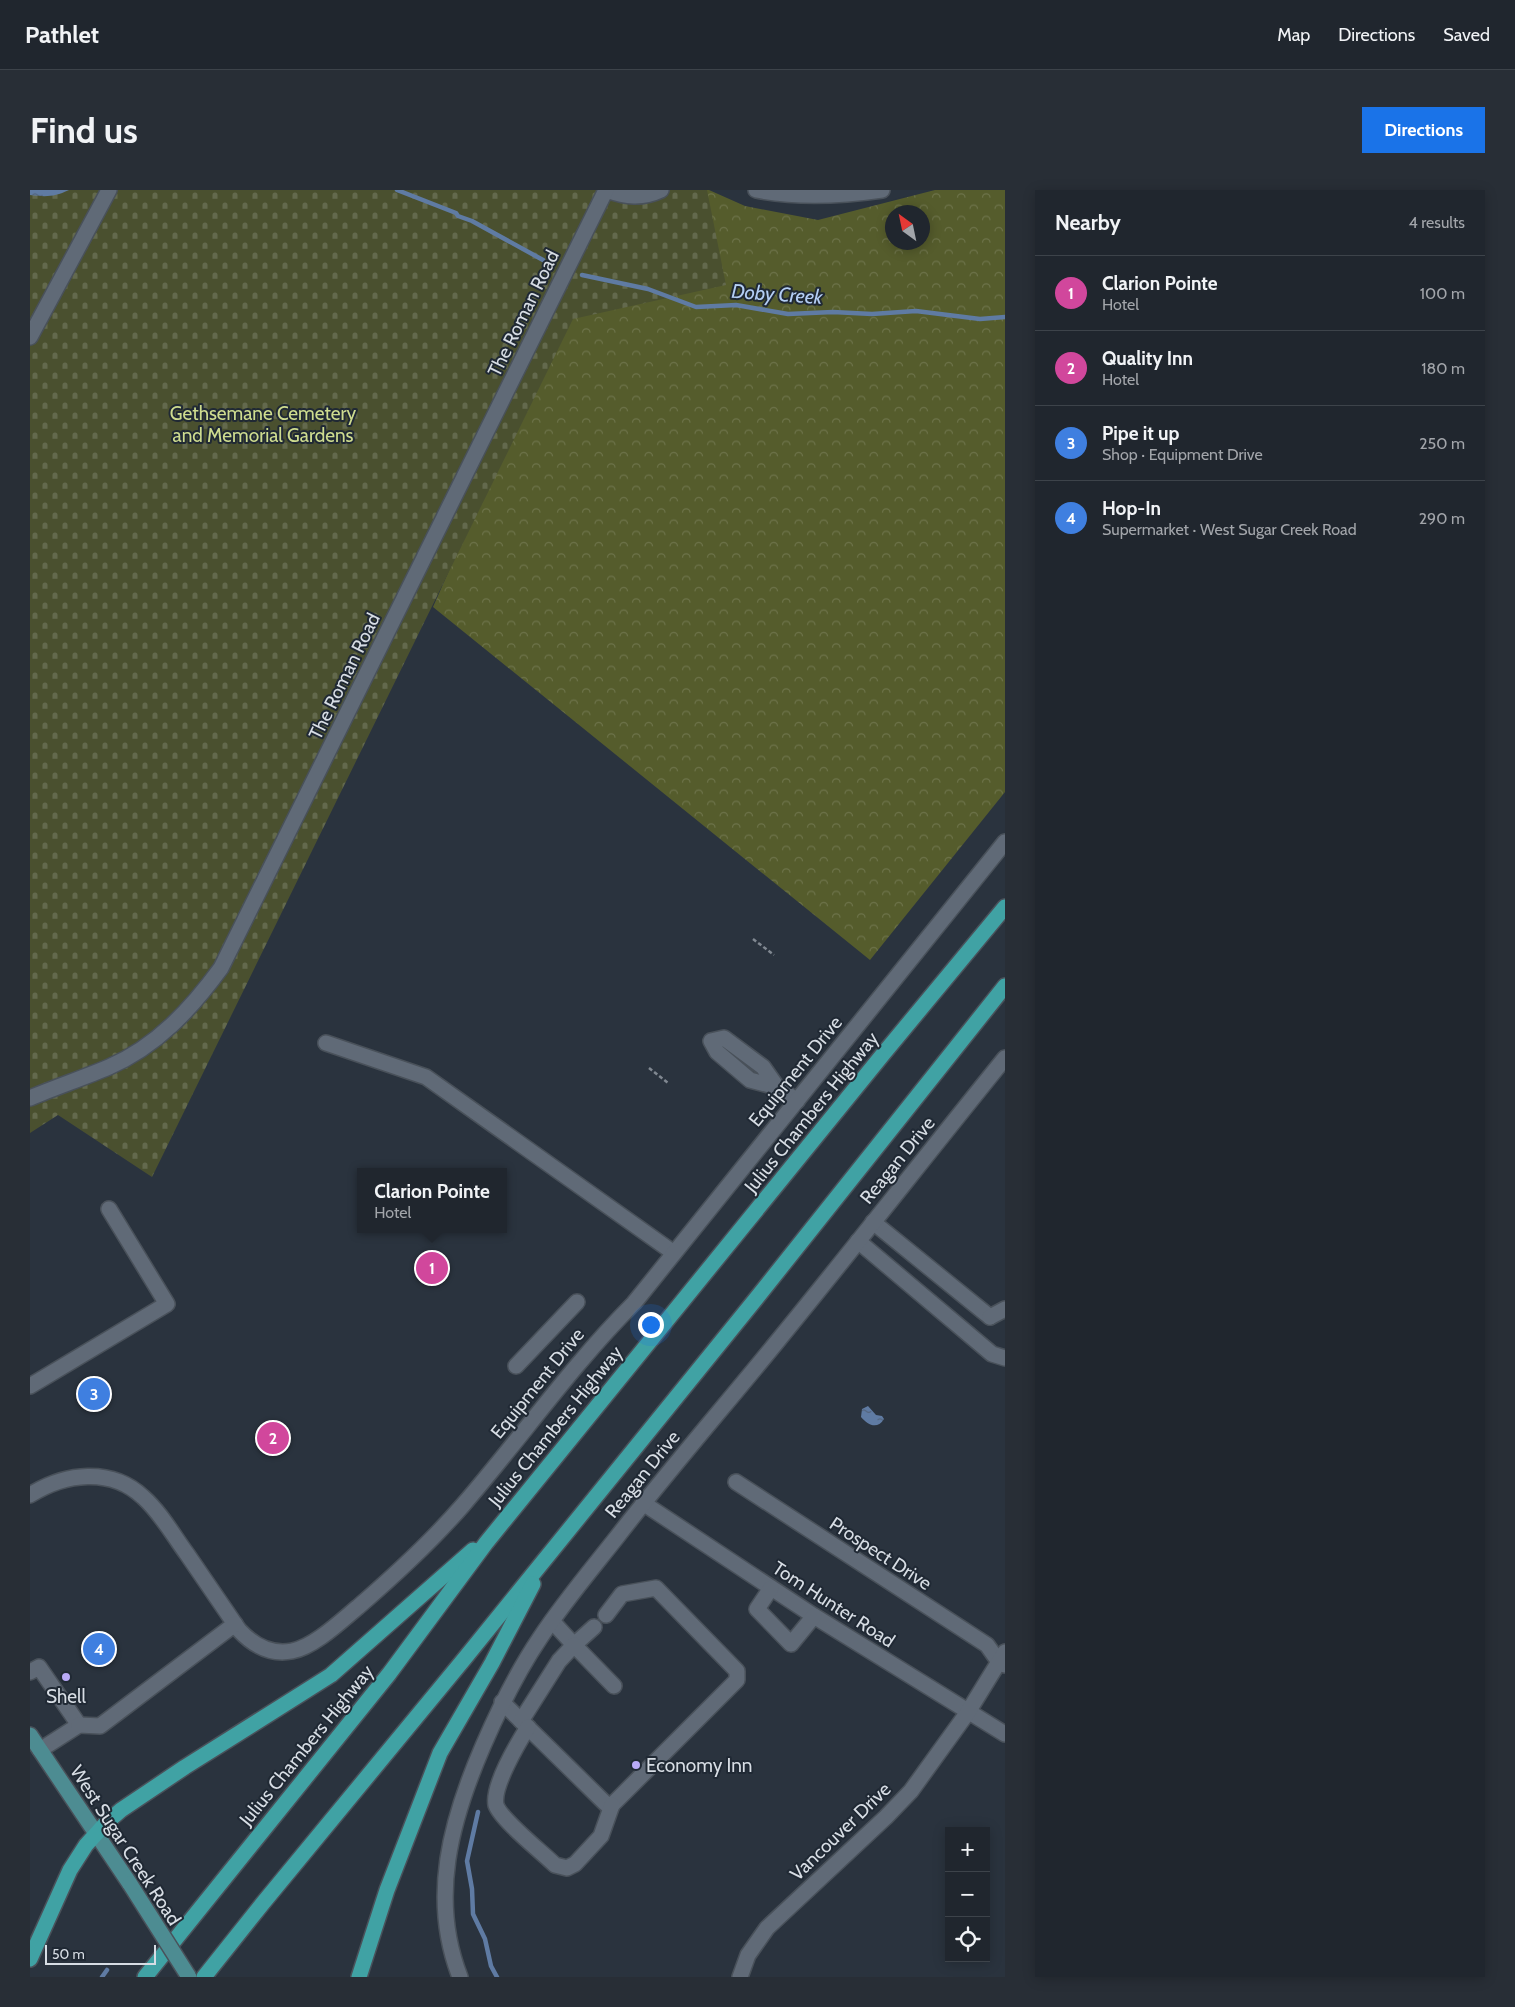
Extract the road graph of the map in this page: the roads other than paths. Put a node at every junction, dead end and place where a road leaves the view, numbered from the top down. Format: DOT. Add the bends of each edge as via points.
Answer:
graph roads {
  1 [pos="109,190"];
  2 [pos="606,190"];
  3 [pos="661,190"];
  4 [pos="756,190"];
  5 [pos="882,190"];
  6 [pos="31,331"];
  7 [pos="1005,842"];
  8 [pos="1005,907"];
  9 [pos="1005,986"];
  10 [pos="326,1043"];
  11 [pos="1005,1058"];
  12 [pos="777,1087"];
  13 [pos="30,1098"];
  14 [pos="797,1101"];
  15 [pos="109,1209"];
  16 [pos="873,1222"];
  17 [pos="858,1241"];
  18 [pos="907,1249"];
  19 [pos="674,1254"];
  20 [pos="891,1269"];
  21 [pos="577,1302"];
  22 [pos="1005,1309"];
  23 [pos="990,1317"];
  24 [pos="978,1340"];
  25 [pos="1005,1358"];
  26 [pos="516,1366"];
  27 [pos="30,1386"];
  28 [pos="736,1482"];
  29 [pos="30,1495"];
  30 [pos="643,1503"];
  31 [pos="500,1526"];
  32 [pos="550,1553"];
  33 [pos="772,1588"];
  34 [pos="606,1615"];
  35 [pos="814,1616"];
  36 [pos="552,1621"];
  37 [pos="235,1624"];
  38 [pos="594,1627"];
  39 [pos="574,1645"];
  40 [pos="1003,1660"];
  41 [pos="30,1672"];
  42 [pos="614,1686"];
  43 [pos="502,1702"];
  44 [pos="968,1712"];
  45 [pos="524,1724"];
  46 [pos="79,1725"];
  47 [pos="1005,1734"];
  48 [pos="30,1735"];
  49 [pos="40,1750"];
  50 [pos="612,1805"];
  51 [pos="95,1834"];
  52 [pos="30,1959"];
  53 [pos="145,1977"];
  54 [pos="189,1977"];
  55 [pos="204,1977"];
  56 [pos="359,1977"];
  57 [pos="460,1977"];
  58 [pos="740,1977"];
  1 -- 6 [label="street"];
  2 -- 3 [label="street, The Roman Road" via="627,197 650,196"];
  2 -- 13 [label="street, The Roman Road" via="221,968 177,1021 139,1051 111,1066"];
  4 -- 5 [label="street" via="782,195 858,194"];
  7 -- 14 [label="street, Equipment Drive"];
  8 -- 31 [label="highway, Julius Chambers Highway"];
  9 -- 32 [label="highway"];
  10 -- 19 [label="street" via="426,1077"];
  11 -- 16 [label="street, Reagan Drive"];
  12 -- 14 [label="street"];
  14 -- 19 [label="street, Equipment Drive"];
  15 -- 27 [label="street" via="167,1304"];
  16 -- 17 [label="street, Reagan Drive"];
  16 -- 18 [label="street"];
  17 -- 20 [label="street"];
  17 -- 30 [label="street, Reagan Drive"];
  18 -- 20 [label="street"];
  18 -- 23 [label="street"];
  19 -- 37 [label="street, Equipment Drive" via="634,1303 588,1351 464,1505 429,1544 357,1608 306,1646 292,1651 262,1648 249,1641"];
  20 -- 24 [label="street"];
  21 -- 26 [label="street"];
  22 -- 23 [label="street"];
  23 -- 24 [label="street"];
  24 -- 25 [label="street" via="992,1354"];
  28 -- 40 [label="street, Prospect Drive" via="987,1645"];
  29 -- 37 [label="street, Equipment Drive" via="58,1481 90,1476 117,1481 135,1490 156,1510"];
  30 -- 33 [label="street, Tom Hunter Road"];
  30 -- 36 [label="street, Reagan Drive"];
  31 -- 51 [label="highway" via="331,1675 121,1810"];
  31 -- 53 [label="highway, Julius Chambers Highway" via="383,1681"];
  32 -- 55 [label="highway"];
  32 -- 56 [label="highway" via="440,1753 387,1890"];
  33 -- 35 [label="street, Tom Hunter Road"];
  33 -- 35 [label="street" via="757,1609 791,1644"];
  34 -- 50 [label="street" via="622,1594 656,1588 737,1671 737,1680"];
  35 -- 44 [label="street, Tom Hunter Road"];
  36 -- 39 [label="street"];
  36 -- 43 [label="street, Reagan Drive"];
  37 -- 46 [label="street" via="100,1726"];
  38 -- 39 [label="street"];
  39 -- 42 [label="street"];
  39 -- 45 [label="street" via="559,1661"];
  40 -- 44 [label="street, Prospect Drive"];
  41 -- 46 [label="street" via="39,1667"];
  43 -- 45 [label="street"];
  43 -- 57 [label="street, Reagan Drive" via="465,1788 448,1853 446,1915"];
  44 -- 47 [label="street, Tom Hunter Road"];
  44 -- 58 [label="street, Vancouver Drive" via="910,1791 767,1928 748,1955"];
  45 -- 50 [label="street" via="606,1804"];
  45 -- 50 [label="street" via="498,1789 496,1804 504,1818 556,1865 567,1868 575,1864 601,1836"];
  46 -- 49 [label="street"];
  48 -- 49 [label="main road, West Sugar Creek Road"];
  49 -- 51 [label="main road, West Sugar Creek Road"];
  51 -- 52 [label="highway" via="70,1870"];
  51 -- 54 [label="main road, West Sugar Creek Road, bridge"];
}
